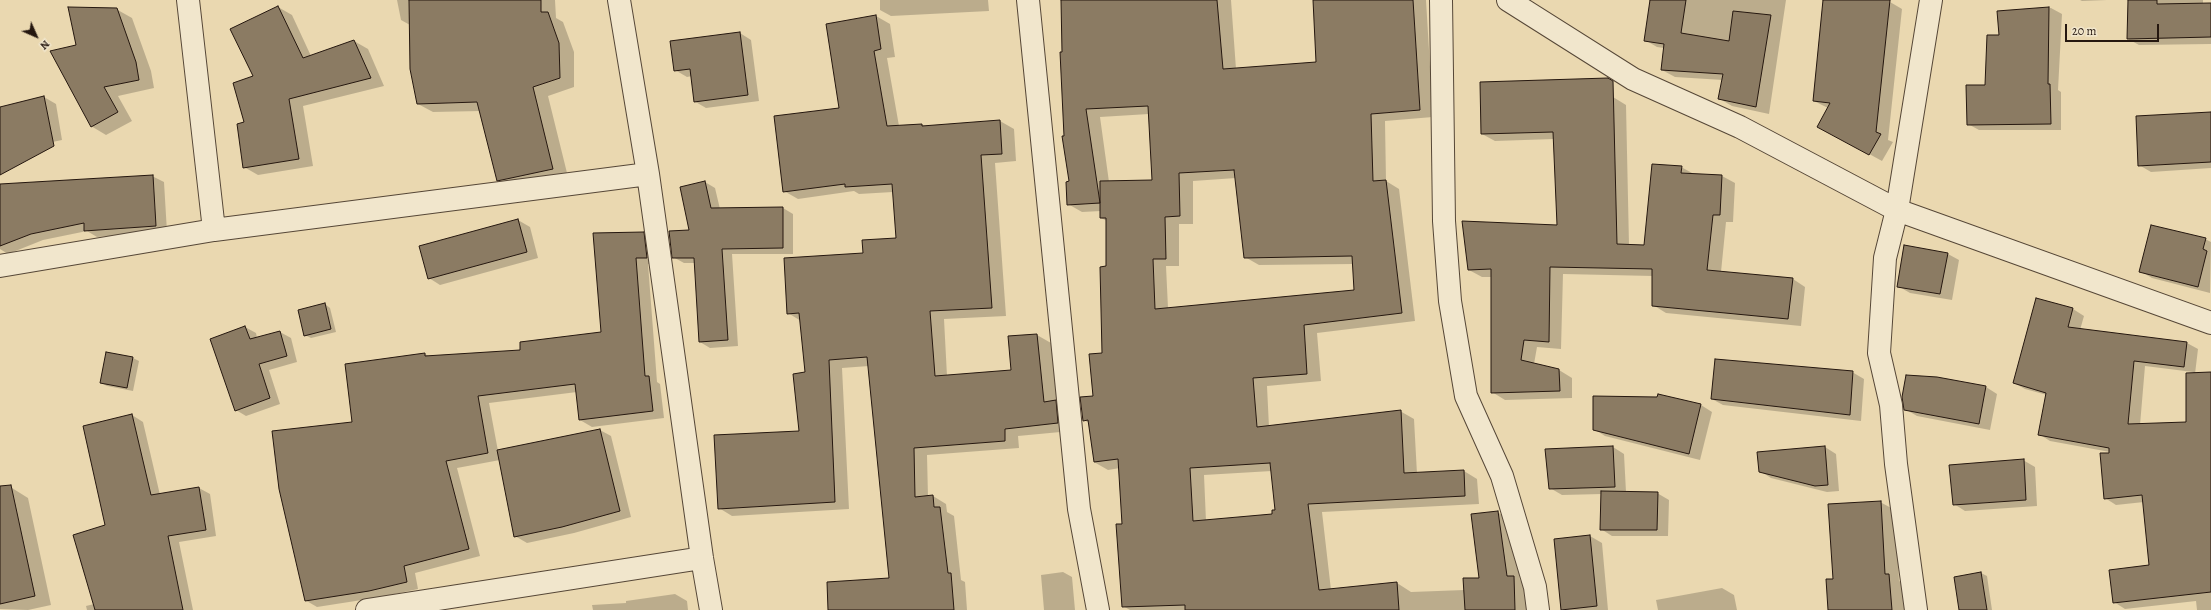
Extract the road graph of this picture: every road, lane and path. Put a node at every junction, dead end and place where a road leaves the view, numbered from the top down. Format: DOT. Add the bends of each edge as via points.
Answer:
graph roads {
  1 [pos="188,0"];
  2 [pos="619,0"];
  3 [pos="1028,0"];
  4 [pos="1441,0"];
  5 [pos="1508,0"];
  6 [pos="1931,0"];
  7 [pos="648,174"];
  8 [pos="1897,210"];
  9 [pos="214,230"];
  10 [pos="0,266"];
  11 [pos="2211,323"];
  12 [pos="702,558"];
  13 [pos="367,610"];
  14 [pos="711,610"];
  15 [pos="1098,610"];
  16 [pos="1538,610"];
  17 [pos="1916,610"];
  1 -- 9 [label="street"];
  2 -- 7 [label="street"];
  3 -- 15 [label="street" via="1079,509"];
  4 -- 16 [label="street" via="1444,221 1450,301 1466,396 1502,476 1535,587"];
  5 -- 8 [label="street" via="1633,79 1740,127"];
  6 -- 8 [label="street"];
  7 -- 9 [label="street"];
  7 -- 12 [label="street"];
  8 -- 11 [label="street"];
  8 -- 17 [label="street" via="1885,258 1879,353 1891,405 1896,464"];
  9 -- 10 [label="street"];
  12 -- 13 [label="street"];
  12 -- 14 [label="street"];
}
